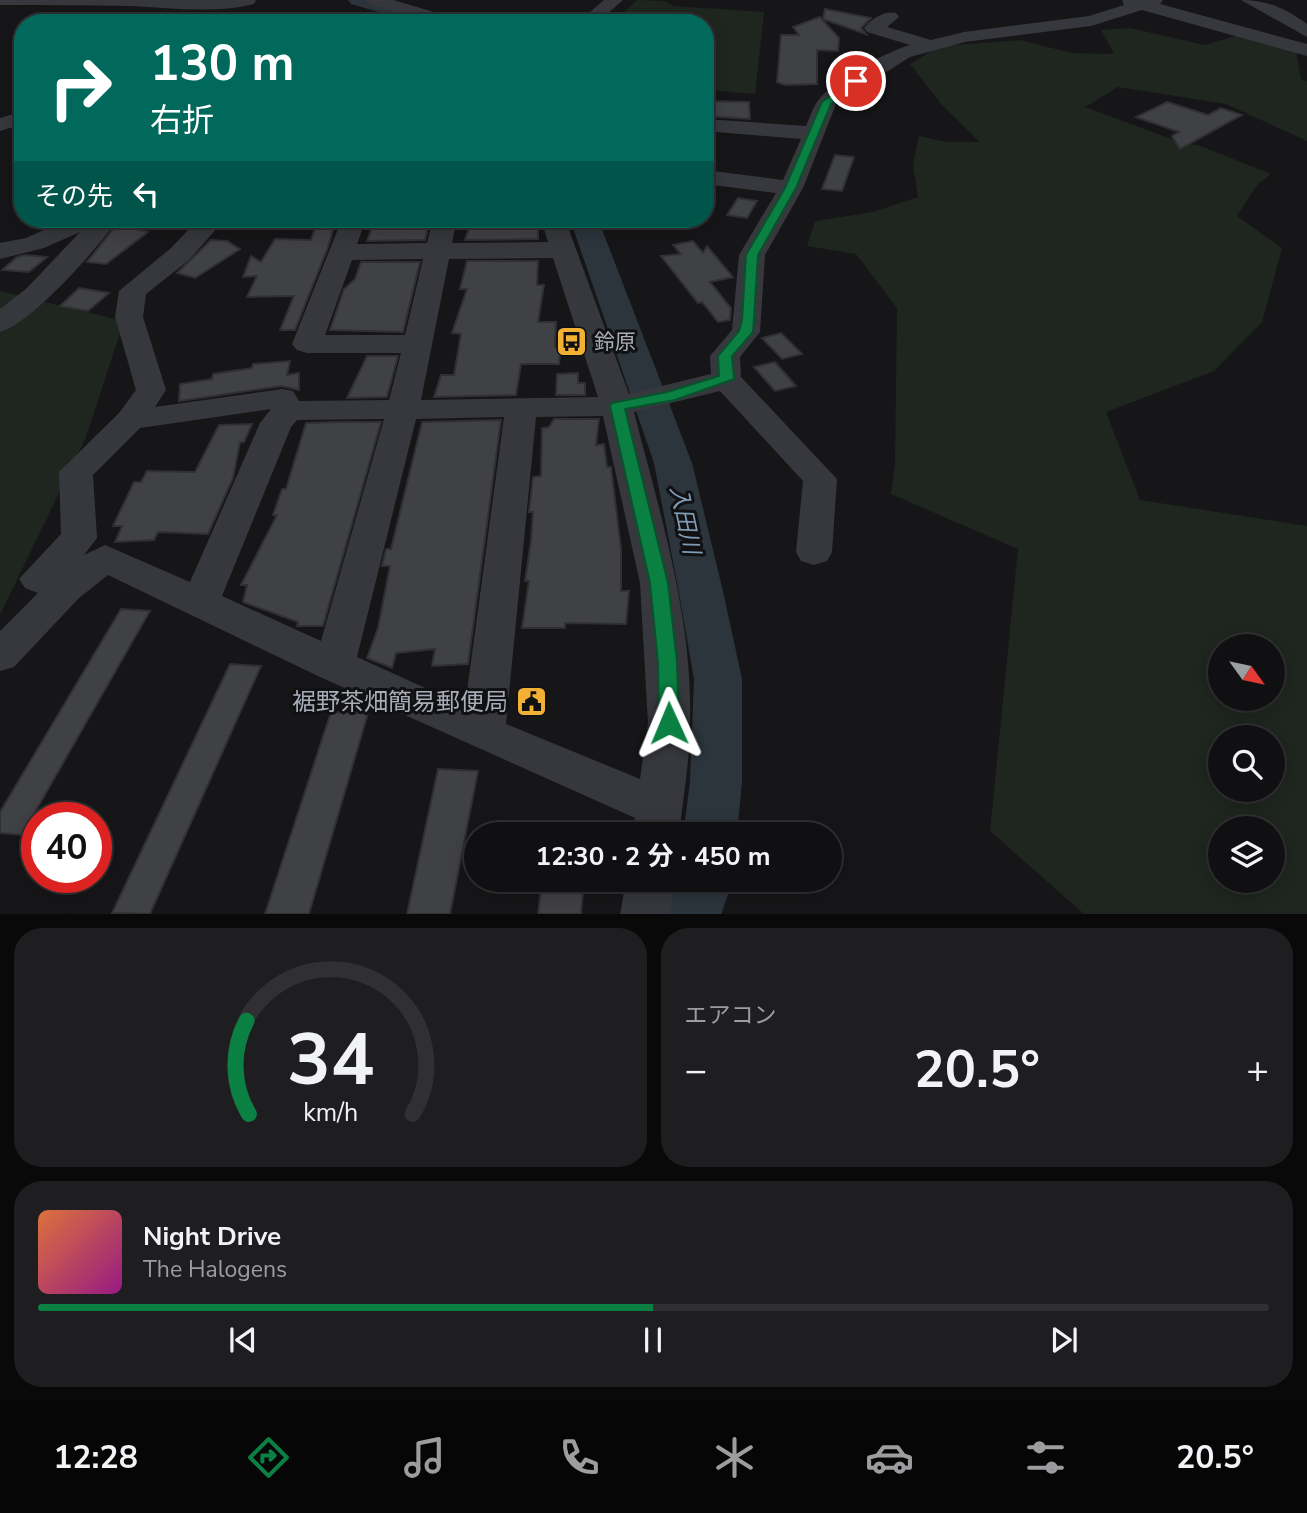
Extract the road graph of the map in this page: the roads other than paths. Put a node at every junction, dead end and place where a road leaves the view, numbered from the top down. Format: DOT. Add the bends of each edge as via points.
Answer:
graph roads {
  1 [pos="0,0"];
  2 [pos="248,0"];
  3 [pos="375,0"];
  4 [pos="615,0"];
  5 [pos="1249,0"];
  6 [pos="1141,2"];
  7 [pos="219,14"];
  8 [pos="227,14"];
  9 [pos="422,14"];
  10 [pos="597,14"];
  11 [pos="890,17"];
  12 [pos="1307,32"];
  13 [pos="928,45"];
  14 [pos="1307,50"];
  15 [pos="714,126"];
  16 [pos="813,134"];
  17 [pos="714,178"];
  18 [pos="791,188"];
  19 [pos="70,228"];
  20 [pos="98,228"];
  21 [pos="204,228"];
  22 [pos="351,228"];
  23 [pos="442,234"];
  24 [pos="557,234"];
  25 [pos="0,251"];
  26 [pos="343,253"];
  27 [pos="0,323"];
  28 [pos="415,344"];
  29 [pos="726,379"];
  30 [pos="643,402"];
  31 [pos="521,408"];
  32 [pos="403,409"];
  33 [pos="288,411"];
  34 [pos="130,420"];
  35 [pos="814,552"];
  36 [pos="66,588"];
  37 [pos="200,603"];
  38 [pos="0,656"];
  39 [pos="334,666"];
  40 [pos="483,733"];
  41 [pos="658,822"];
  42 [pos="648,892"];
  43 [pos="645,914"];
  1 -- 7 [label="street" via="129,1"];
  2 -- 8 [label="street"];
  3 -- 9 [label="street"];
  4 -- 10 [label="street"];
  5 -- 12 [label="street"];
  6 -- 13 [label="street" via="1091,21"];
  6 -- 14 [label="street"];
  11 -- 13 [label="street" via="873,28"];
  13 -- 16 [label="street" via="903,53 838,92 827,102"];
  15 -- 16 [label="street"];
  16 -- 18 [label="street"];
  17 -- 18 [label="street"];
  18 -- 29 [label="street" via="752,255 746,332 725,356"];
  19 -- 25 [label="street" via="19,249"];
  20 -- 27 [label="street" via="37,294"];
  21 -- 34 [label="street" via="133,292 130,317 151,390"];
  22 -- 26 [label="street"];
  23 -- 24 [label="street"];
  23 -- 26 [label="street"];
  23 -- 28 [label="street"];
  24 -- 30 [label="street"];
  26 -- 28 [label="street" via="307,344"];
  28 -- 32 [label="street"];
  29 -- 30 [label="street"];
  29 -- 35 [label="street" via="820,479"];
  30 -- 31 [label="street"];
  30 -- 41 [label="street" via="667,662 669,723"];
  31 -- 32 [label="street"];
  31 -- 40 [label="street"];
  32 -- 33 [label="street"];
  32 -- 39 [label="street"];
  33 -- 34 [label="street" via="282,398"];
  33 -- 37 [label="street" via="276,423"];
  34 -- 36 [label="street" via="76,472 79,538 38,579"];
  36 -- 37 [label="street" via="105,558"];
  36 -- 38 [label="street"];
  37 -- 39 [label="street"];
  39 -- 40 [label="street"];
  40 -- 41 [label="street"];
  42 -- 43 [label="street"];
}
